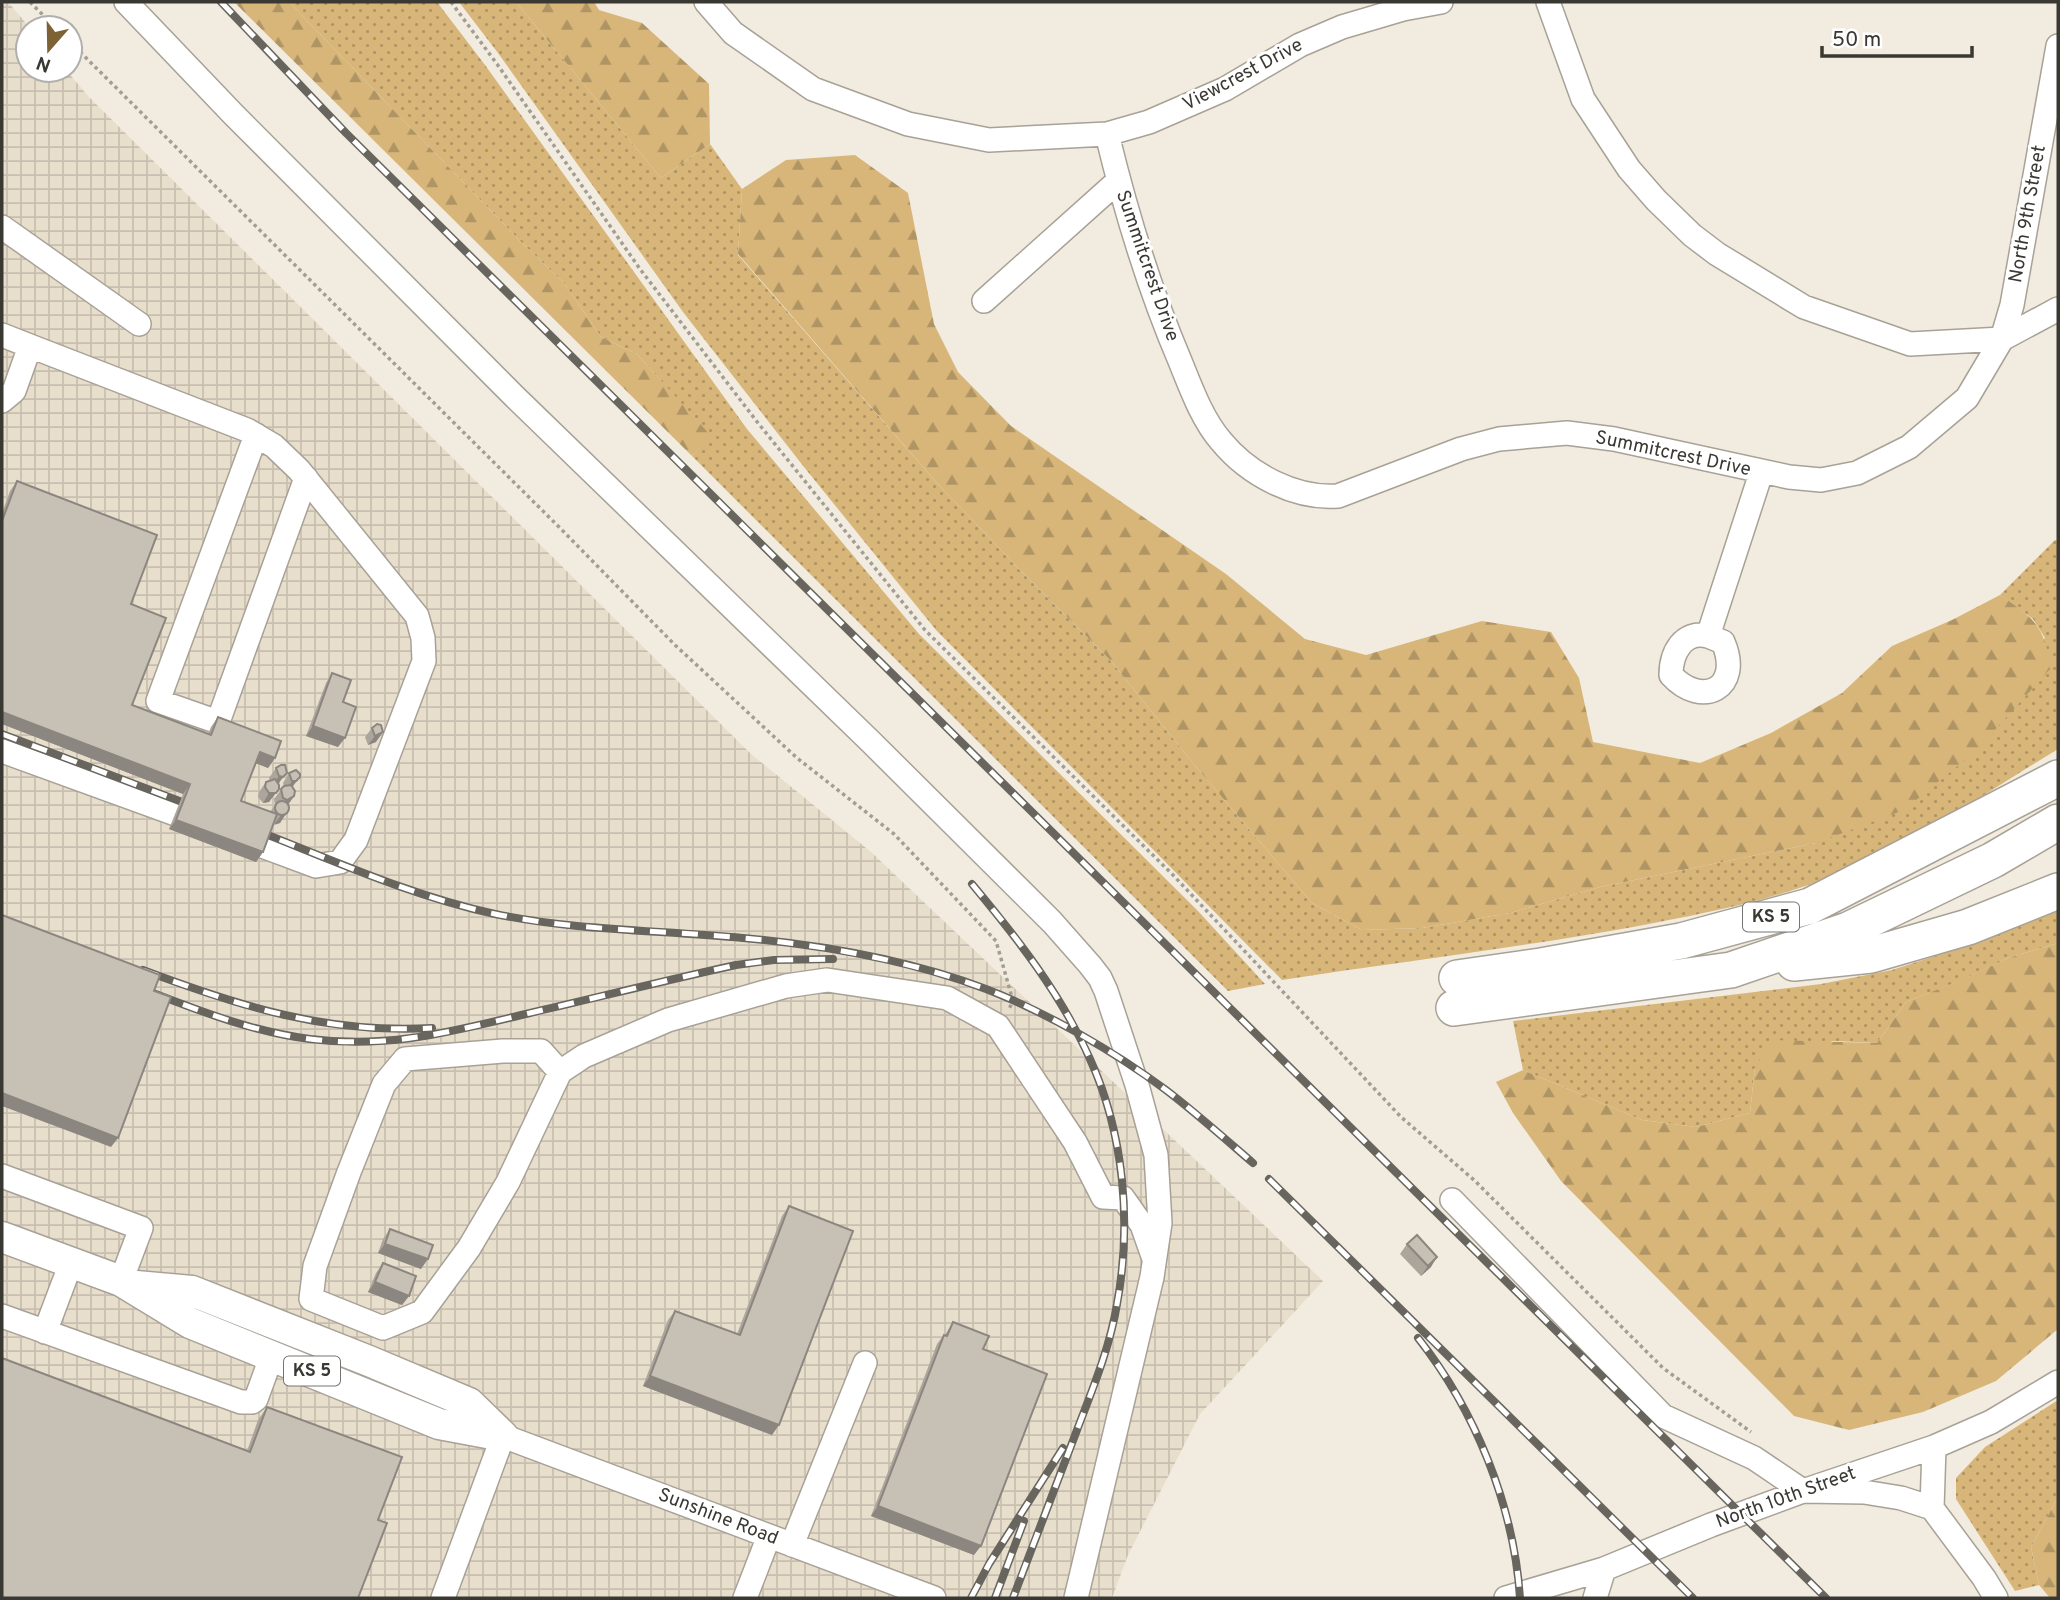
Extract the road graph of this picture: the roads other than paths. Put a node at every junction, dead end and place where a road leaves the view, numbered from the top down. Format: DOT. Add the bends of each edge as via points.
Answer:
graph roads {
  1 [pos="126,2"];
  2 [pos="706,2"];
  3 [pos="1441,2"];
  4 [pos="1548,2"];
  5 [pos="2058,46"];
  6 [pos="1107,134"];
  7 [pos="1118,181"];
  8 [pos="2,228"];
  9 [pos="984,301"];
  10 [pos="2058,309"];
  11 [pos="139,324"];
  12 [pos="2,335"];
  13 [pos="2002,339"];
  14 [pos="30,346"];
  15 [pos="2,401"];
  16 [pos="256,435"];
  17 [pos="1761,473"];
  18 [pos="306,478"];
  19 [pos="1709,636"];
  20 [pos="2,751"];
  21 [pos="2054,779"];
  22 [pos="2058,822"];
  23 [pos="2058,891"];
  24 [pos="1731,970"];
  25 [pos="560,1072"];
  26 [pos="2,1176"];
  27 [pos="1452,1200"];
  28 [pos="2,1237"];
  29 [pos="71,1262"];
  30 [pos="1155,1263"];
  31 [pos="125,1283"];
  32 [pos="2,1316"];
  33 [pos="45,1332"];
  34 [pos="272,1355"];
  35 [pos="865,1363"];
  36 [pos="2058,1382"];
  37 [pos="503,1436"];
  38 [pos="1934,1447"];
  39 [pos="1803,1491"];
  40 [pos="1932,1508"];
  41 [pos="769,1536"];
  42 [pos="792,1545"];
  43 [pos="1604,1569"];
  44 [pos="443,1598"];
  45 [pos="745,1598"];
  46 [pos="934,1598"];
  47 [pos="1076,1598"];
  48 [pos="1506,1598"];
  49 [pos="1595,1598"];
  50 [pos="1996,1598"];
  1 -- 30 [label="street" via="514,396 871,742 1090,965 1106,991 1156,1155 1160,1223"];
  2 -- 6 [label="street, Viewcrest Drive" via="733,33 813,89 908,124 989,140"];
  3 -- 6 [label="street, Viewcrest Drive" via="1342,27 1191,105"];
  4 -- 13 [label="street" via="1583,99 1604,134 1656,200 1717,254 1804,307 1910,344"];
  5 -- 13 [label="street, North 9th Street"];
  6 -- 7 [label="street, Summitcrest Drive"];
  7 -- 9 [label="street"];
  7 -- 17 [label="street, Summitcrest Drive" via="1154,299 1197,401 1221,441 1255,471 1298,493 1338,496 1461,449 1499,439 1567,433 1614,439"];
  8 -- 11 [label="street"];
  10 -- 13 [label="street"];
  12 -- 14 [label="street"];
  13 -- 17 [label="street, Summitcrest Drive" via="1967,398 1909,447 1857,472 1821,480"];
  14 -- 15 [label="street" via="14,391"];
  14 -- 16 [label="street"];
  16 -- 18 [label="street"];
  16 -- 18 [label="street" via="158,701 218,722"];
  17 -- 19 [label="street"];
  18 -- 20 [label="street" via="417,616 423,638 424,661 356,840 340,862 316,866"];
  21 -- 24 [label="highway, KS 5" via="1810,906 1681,941 1541,967 1455,993"];
  22 -- 24 [label="highway, KS 5" via="1993,860 1847,930"];
  23 -- 24 [label="highway" via="1968,927 1871,955"];
  25 -- 25 [label="street" via="508,1182 469,1248 422,1312 383,1328 311,1299 316,1266 349,1172 384,1084 405,1059 541,1051"];
  25 -- 30 [label="street" via="584,1056 668,1020 786,986 827,980 947,998 998,1026 1075,1142 1103,1197 1123,1198 1142,1225"];
  26 -- 31 [label="street" via="141,1228"];
  27 -- 39 [label="street" via="1663,1416 1754,1458"];
  28 -- 29 [label="main road, Sunshine Road / KS 5"];
  29 -- 31 [label="main road, Sunshine Road / KS 5"];
  29 -- 33 [label="street"];
  30 -- 47 [label="street"];
  31 -- 34 [label="main road, Sunshine Road / KS 5" via="190,1323"];
  31 -- 37 [label="main road, Sunshine Road / KS 5" via="191,1291 369,1361 469,1403"];
  32 -- 33 [label="street"];
  33 -- 34 [label="street" via="241,1402 256,1399"];
  34 -- 37 [label="main road, Sunshine Road / KS 5" via="439,1424"];
  35 -- 42 [label="street"];
  36 -- 38 [label="street, North 10th Street" via="1990,1422"];
  37 -- 41 [label="street, Sunshine Road"];
  37 -- 44 [label="street"];
  38 -- 39 [label="street, North 10th Street"];
  38 -- 40 [label="street"];
  39 -- 40 [label="street" via="1864,1492"];
  39 -- 43 [label="street, North 10th Street"];
  40 -- 50 [label="street"];
  41 -- 42 [label="street, Sunshine Road"];
  41 -- 45 [label="street"];
  42 -- 46 [label="street, Sunshine Road"];
  43 -- 48 [label="street, North 10th Street"];
  43 -- 49 [label="street"];
}
